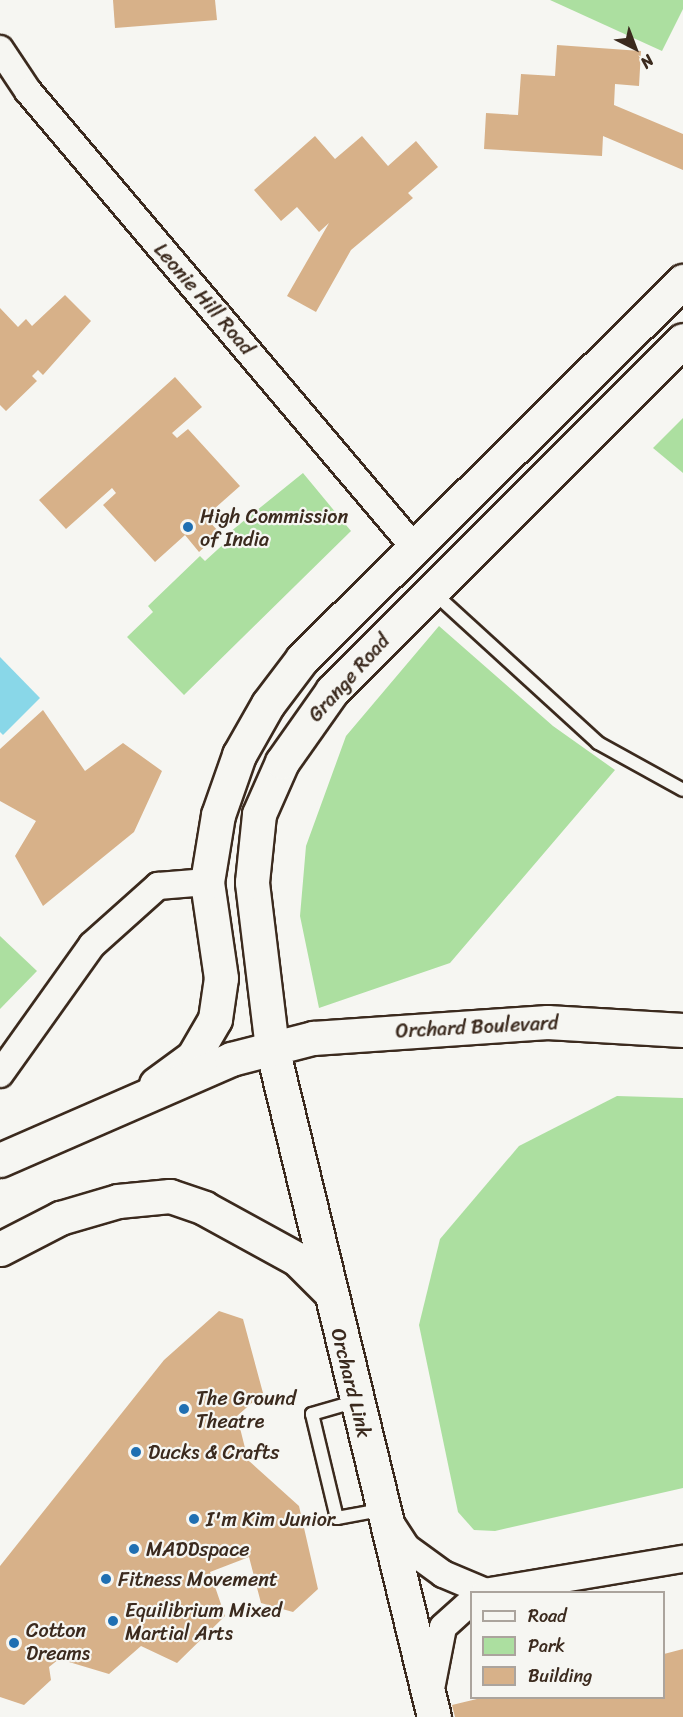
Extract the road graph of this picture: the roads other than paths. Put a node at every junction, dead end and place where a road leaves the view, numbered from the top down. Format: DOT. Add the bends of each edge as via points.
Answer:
graph roads {
  1 [pos="0,49"];
  2 [pos="683,281"];
  3 [pos="683,340"];
  4 [pos="413,546"];
  5 [pos="431,590"];
  6 [pos="683,790"];
  7 [pos="207,882"];
  8 [pos="683,1030"];
  9 [pos="272,1048"];
  10 [pos="0,1074"];
  11 [pos="135,1100"];
  12 [pos="0,1160"];
  13 [pos="0,1249"];
  14 [pos="329,1291"];
  15 [pos="357,1401"];
  16 [pos="381,1509"];
  17 [pos="683,1559"];
  18 [pos="554,1586"];
  19 [pos="474,1591"];
  20 [pos="513,1591"];
  21 [pos="470,1605"];
  22 [pos="431,1709"];
  1 -- 4 [label="street, Leonie Hill Road" via="28,91"];
  2 -- 4 [label="main road"];
  3 -- 5 [label="main road, Grange Road"];
  4 -- 7 [label="main road" via="302,659 268,704 239,755 218,815"];
  5 -- 6 [label="lane" via="598,743"];
  5 -- 9 [label="main road, Grange Road" via="332,691 282,762 259,814 252,882"];
  7 -- 10 [label="street" via="158,886 92,945"];
  7 -- 11 [label="main road" via="221,978 215,1019 193,1057"];
  8 -- 9 [label="main road, Orchard Boulevard" via="547,1022 313,1038"];
  9 -- 11 [label="main road"];
  9 -- 14 [label="main road, Orchard Link"];
  11 -- 12 [label="main road"];
  13 -- 14 [label="main road" via="60,1218 118,1201 170,1196 204,1208 297,1259"];
  14 -- 15 [label="main road, Orchard Link"];
  15 -- 16 [label="main road, Orchard Link"];
  15 -- 16 [label="lane" via="312,1414 337,1518"];
  16 -- 19 [label="street" via="406,1547"];
  16 -- 22 [label="main road, Orchard Link"];
  17 -- 18 [label="street"];
  18 -- 20 [label="street"];
  21 -- 22 [label="street" via="443,1628"];
}
